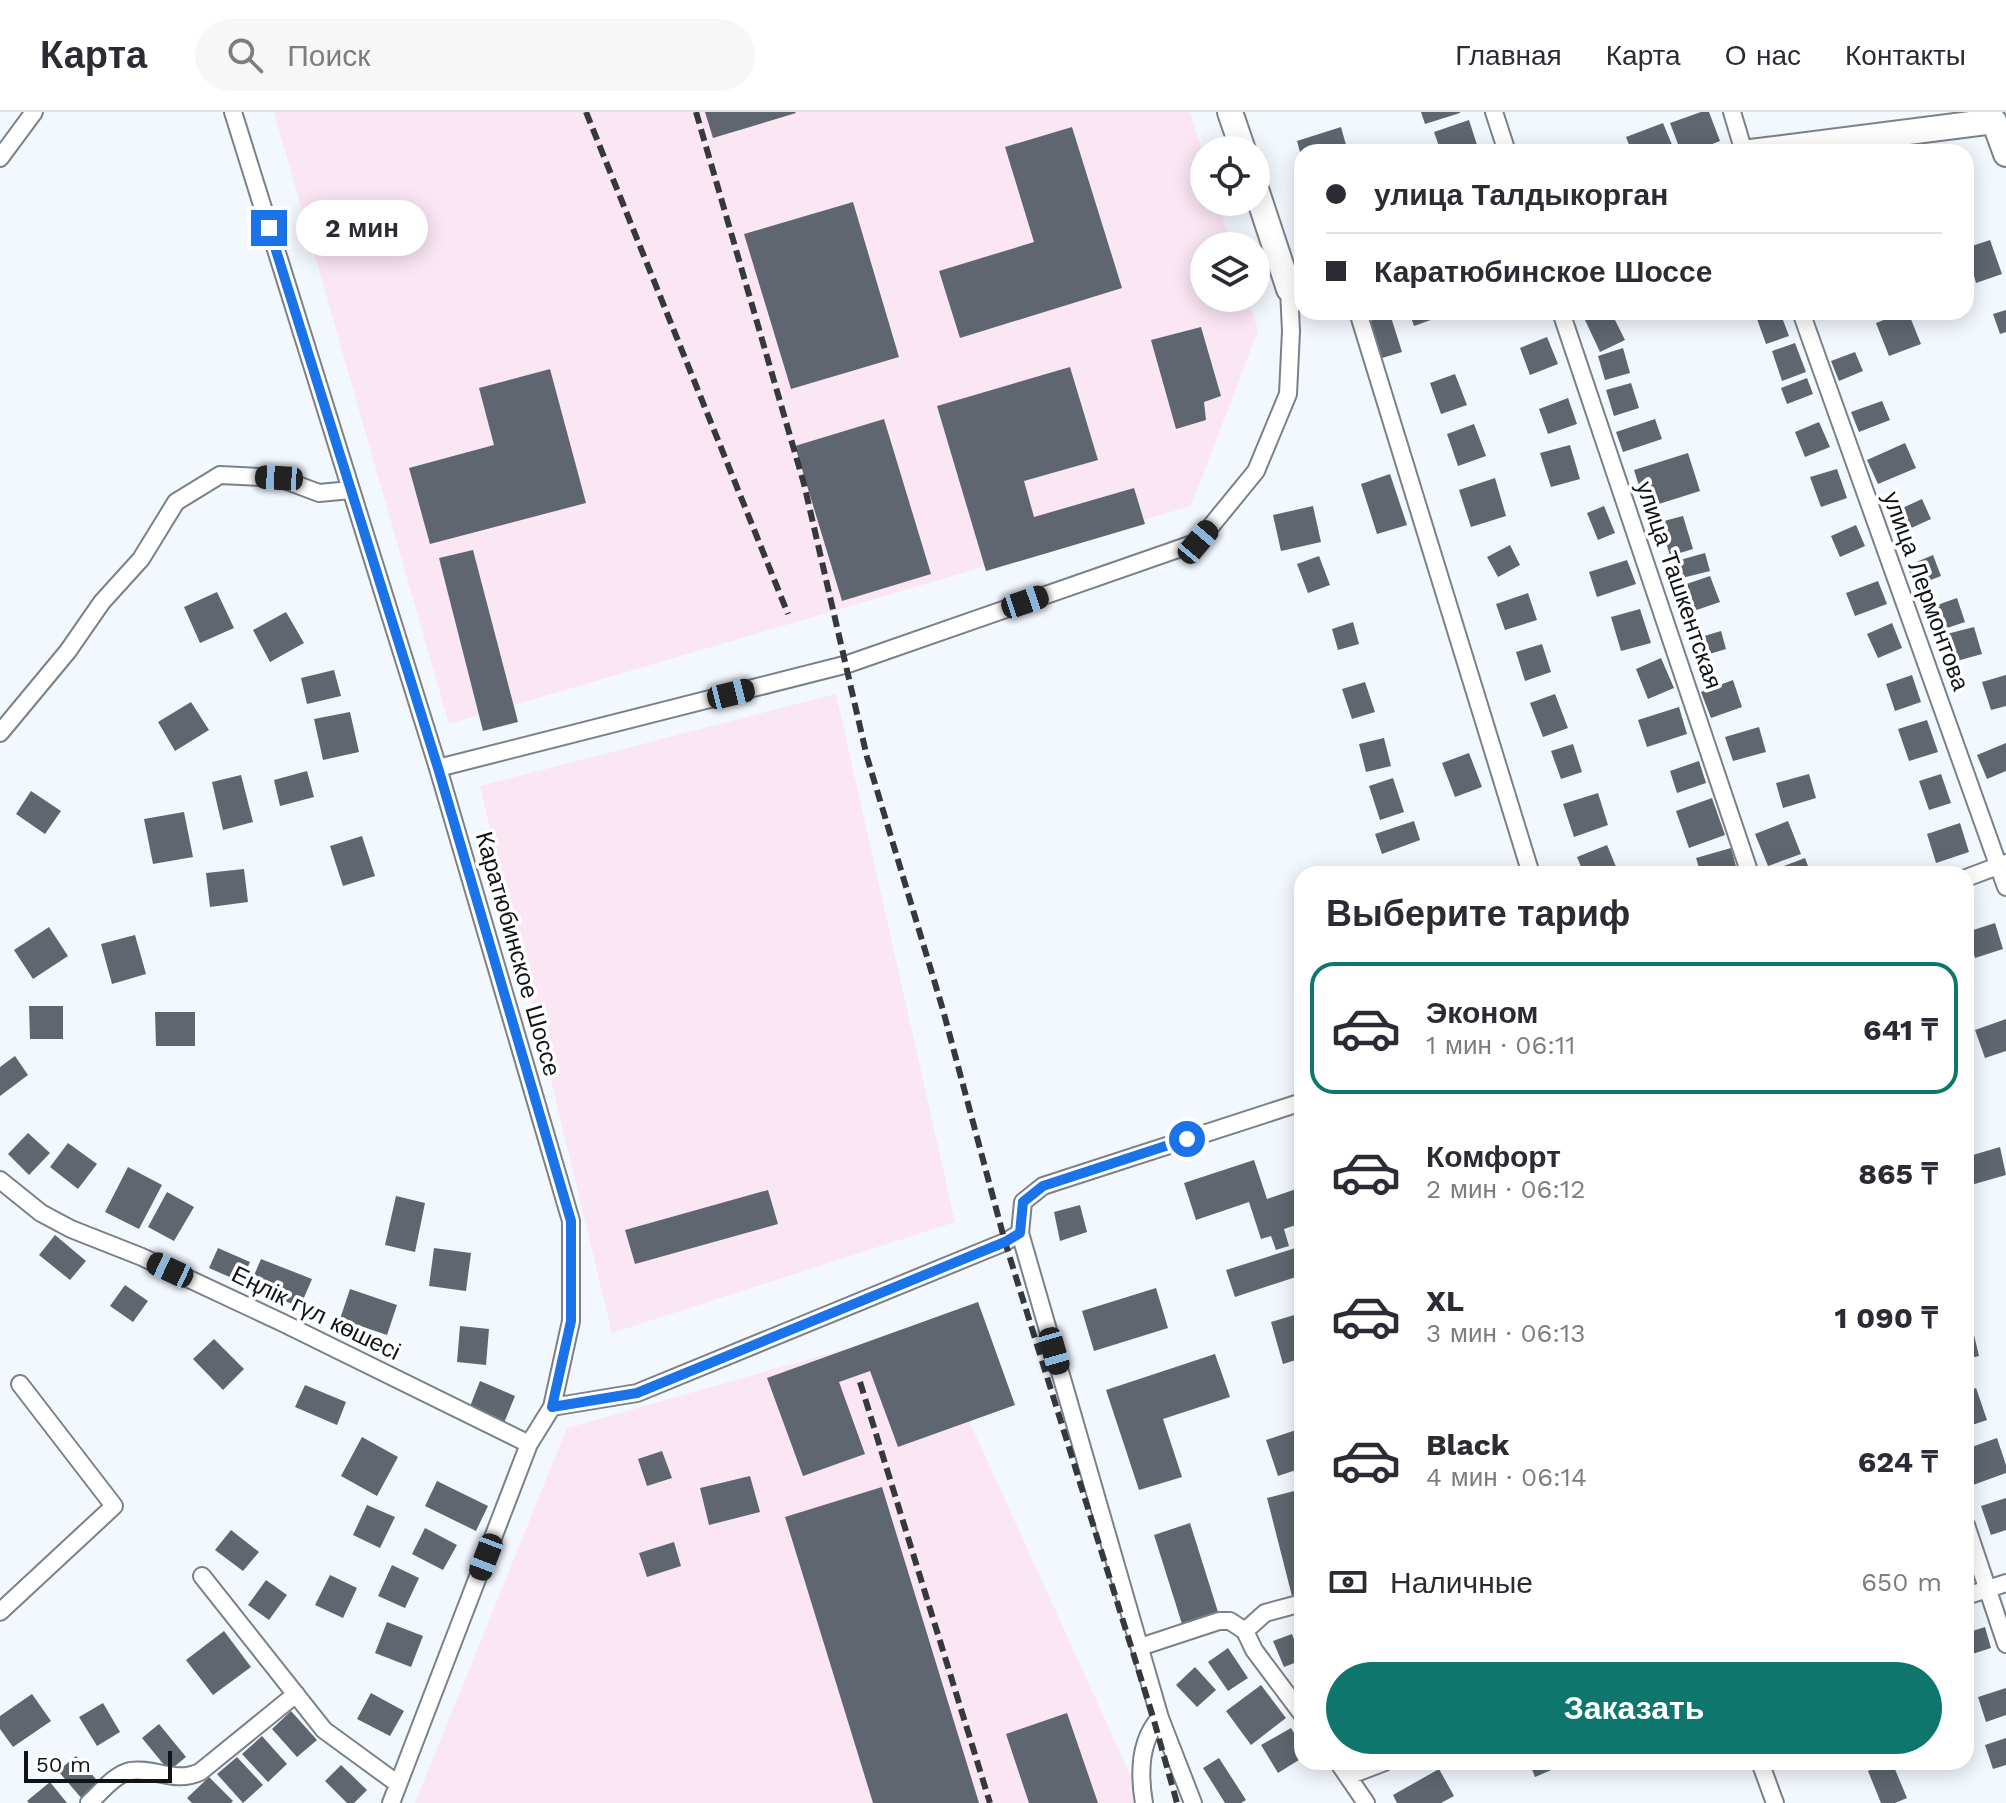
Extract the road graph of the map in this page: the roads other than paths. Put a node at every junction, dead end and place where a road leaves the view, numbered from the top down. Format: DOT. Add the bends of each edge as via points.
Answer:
graph roads {
  1 [pos="34,112"];
  2 [pos="233,112"];
  3 [pos="1230,112"];
  4 [pos="1494,112"];
  5 [pos="1732,112"];
  6 [pos="2000,118"];
  7 [pos="1238,136"];
  8 [pos="1504,144"];
  9 [pos="1742,144"];
  10 [pos="1810,144"];
  11 [pos="2006,154"];
  12 [pos="0,158"];
  13 [pos="1267,216"];
  14 [pos="1294,282"];
  15 [pos="1294,305"];
  16 [pos="1360,320"];
  17 [pos="1564,320"];
  18 [pos="1804,320"];
  19 [pos="351,490"];
  20 [pos="0,733"];
  21 [pos="438,768"];
  22 [pos="2002,865"];
  23 [pos="1529,866"];
  24 [pos="1747,866"];
  25 [pos="1974,875"];
  26 [pos="2006,887"];
  27 [pos="1294,1105"];
  28 [pos="0,1180"];
  29 [pos="1020,1233"];
  30 [pos="20,1384"];
  31 [pos="552,1407"];
  32 [pos="529,1444"];
  33 [pos="1974,1549"];
  34 [pos="202,1576"];
  35 [pos="2006,1583"];
  36 [pos="1988,1590"];
  37 [pos="1974,1594"];
  38 [pos="1294,1605"];
  39 [pos="0,1612"];
  40 [pos="1245,1631"];
  41 [pos="2006,1644"];
  42 [pos="1140,1647"];
  43 [pos="296,1694"];
  44 [pos="1294,1703"];
  45 [pos="1160,1718"];
  46 [pos="1344,1770"];
  47 [pos="1763,1770"];
  48 [pos="398,1784"];
  49 [pos="89,1803"];
  50 [pos="391,1803"];
  51 [pos="1144,1803"];
  52 [pos="1193,1803"];
  53 [pos="1366,1803"];
  54 [pos="1775,1803"];
  1 -- 12 [label="street"];
  2 -- 19 [label="street, Каратюбинское Шоссе"];
  3 -- 7 [label="street"];
  4 -- 8 [label="street"];
  5 -- 9 [label="street"];
  6 -- 10 [label="street"];
  6 -- 11 [label="street"];
  13 -- 14 [label="street"];
  15 -- 21 [label="street" via="1288,394 1256,471 1198,542 848,664"];
  16 -- 23 [label="street"];
  17 -- 24 [label="street, улица Ташкентская"];
  18 -- 22 [label="street, улица Лермонтова"];
  19 -- 20 [label="street" via="319,493 279,478 220,475 176,502 141,559"];
  19 -- 21 [label="street, Каратюбинское Шоссе"];
  21 -- 31 [label="street, Каратюбинское Шоссе" via="571,1221 571,1321"];
  22 -- 25 [label="street"];
  22 -- 26 [label="street, улица Лермонтова"];
  27 -- 29 [label="street" via="1043,1186 1023,1202"];
  28 -- 32 [label="street, Еңлік гүл көшесі" via="71,1229 281,1322"];
  29 -- 31 [label="street" via="637,1393"];
  29 -- 42 [label="street"];
  30 -- 39 [label="street" via="114,1506"];
  31 -- 32 [label="street, Каратюбинское Шоссе"];
  32 -- 48 [label="street, Каратюбинское Шоссе"];
  33 -- 36 [label="street"];
  34 -- 43 [label="street"];
  35 -- 36 [label="street"];
  36 -- 37 [label="street"];
  36 -- 41 [label="street"];
  38 -- 40 [label="street" via="1265,1613"];
  40 -- 42 [label="street" via="1219,1621"];
  40 -- 44 [label="street"];
  42 -- 45 [label="street"];
  43 -- 48 [label="street" via="324,1730"];
  43 -- 49 [label="street" via="200,1772 187,1778 130,1771"];
  45 -- 51 [label="street" via="1142,1759"];
  45 -- 52 [label="street"];
  46 -- 53 [label="street"];
  47 -- 54 [label="street"];
  48 -- 50 [label="street, Каратюбинское Шоссе"];
}
